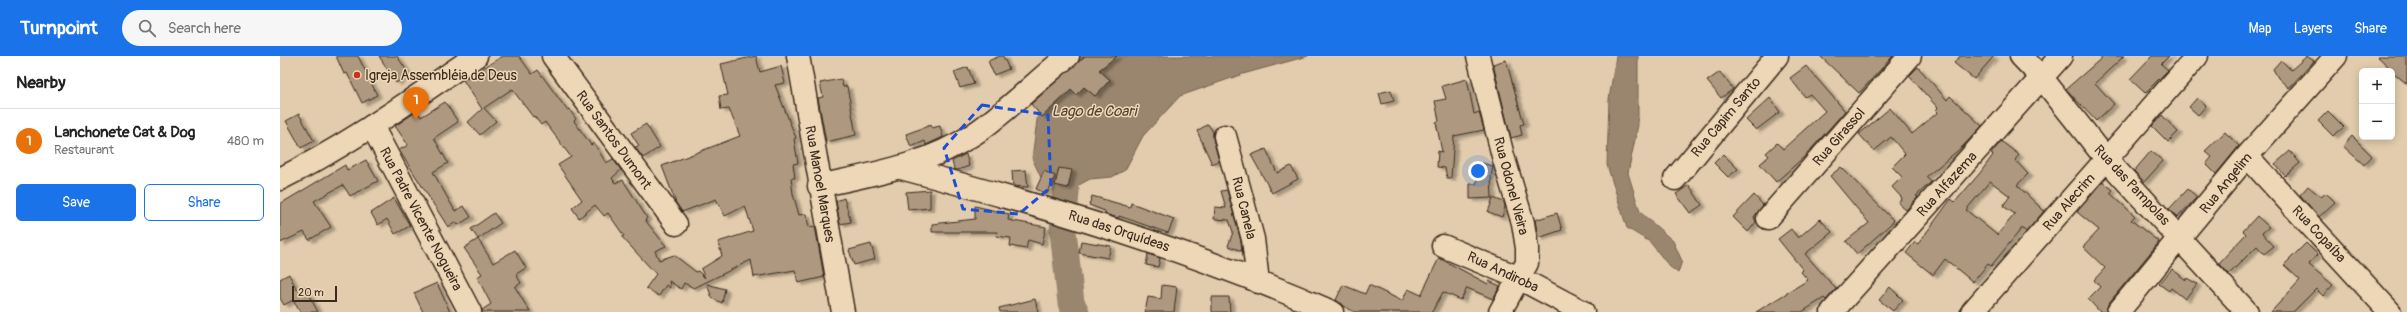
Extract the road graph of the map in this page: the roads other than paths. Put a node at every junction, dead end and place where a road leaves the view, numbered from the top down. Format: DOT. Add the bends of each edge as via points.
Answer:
graph roads {
  1 [pos="476,56"];
  2 [pos="553,56"];
  3 [pos="798,56"];
  4 [pos="1068,56"];
  5 [pos="1478,56"];
  6 [pos="1777,56"];
  7 [pos="1910,56"];
  8 [pos="2021,56"];
  9 [pos="2062,56"];
  10 [pos="2197,56"];
  11 [pos="2336,56"];
  12 [pos="2042,78"];
  13 [pos="372,126"];
  14 [pos="1225,136"];
  15 [pos="2248,156"];
  16 [pos="2106,160"];
  17 [pos="901,168"];
  18 [pos="280,179"];
  19 [pos="1675,179"];
  20 [pos="819,186"];
  21 [pos="1768,218"];
  22 [pos="676,224"];
  23 [pos="2181,238"];
  24 [pos="1443,246"];
  25 [pos="1517,277"];
  26 [pos="1258,282"];
  27 [pos="1320,309"];
  28 [pos="470,312"];
  29 [pos="842,312"];
  30 [pos="1500,312"];
  31 [pos="1583,312"];
  32 [pos="1832,312"];
  33 [pos="1972,312"];
  34 [pos="2118,312"];
  35 [pos="2248,312"];
  36 [pos="2390,312"];
  1 -- 13 [label="street"];
  2 -- 22 [label="street, Rua Santos Dumont"];
  3 -- 20 [label="street, Rua Manoel Marques"];
  4 -- 17 [label="street" via="974,134"];
  5 -- 25 [label="street, Rua Odonel Vieira" via="1523,223 1527,263"];
  6 -- 19 [label="street, Rua Capim Santo"];
  7 -- 21 [label="street, Rua Girassol"];
  8 -- 12 [label="street, Rua das Pampolas"];
  9 -- 12 [label="street, Rua Alfazema"];
  10 -- 16 [label="street, Rua Alecrim"];
  11 -- 15 [label="street, Rua Angelim"];
  12 -- 16 [label="street, Rua das Pampolas"];
  12 -- 32 [label="street, Rua Alfazema"];
  13 -- 18 [label="street"];
  13 -- 28 [label="street, Rua Padre Vicente Nogueira"];
  14 -- 26 [label="street, Rua Canela" via="1253,239"];
  15 -- 23 [label="street, Rua Angelim"];
  15 -- 36 [label="street, Rua Copaíba"];
  16 -- 23 [label="street, Rua das Pampolas"];
  16 -- 33 [label="street, Rua Alecrim"];
  17 -- 20 [label="street"];
  17 -- 26 [label="street, Rua das Orquídeas" via="1032,203 1153,241"];
  20 -- 29 [label="street, Rua Manoel Marques"];
  23 -- 34 [label="street, Rua Angelim"];
  23 -- 35 [label="street, Rua das Pampolas"];
  24 -- 25 [label="street, Rua Andiroba"];
  25 -- 30 [label="street, Rua Odonel Vieira"];
  25 -- 31 [label="street, Rua Andiroba"];
  26 -- 27 [label="street, Rua das Orquídeas"];
}
